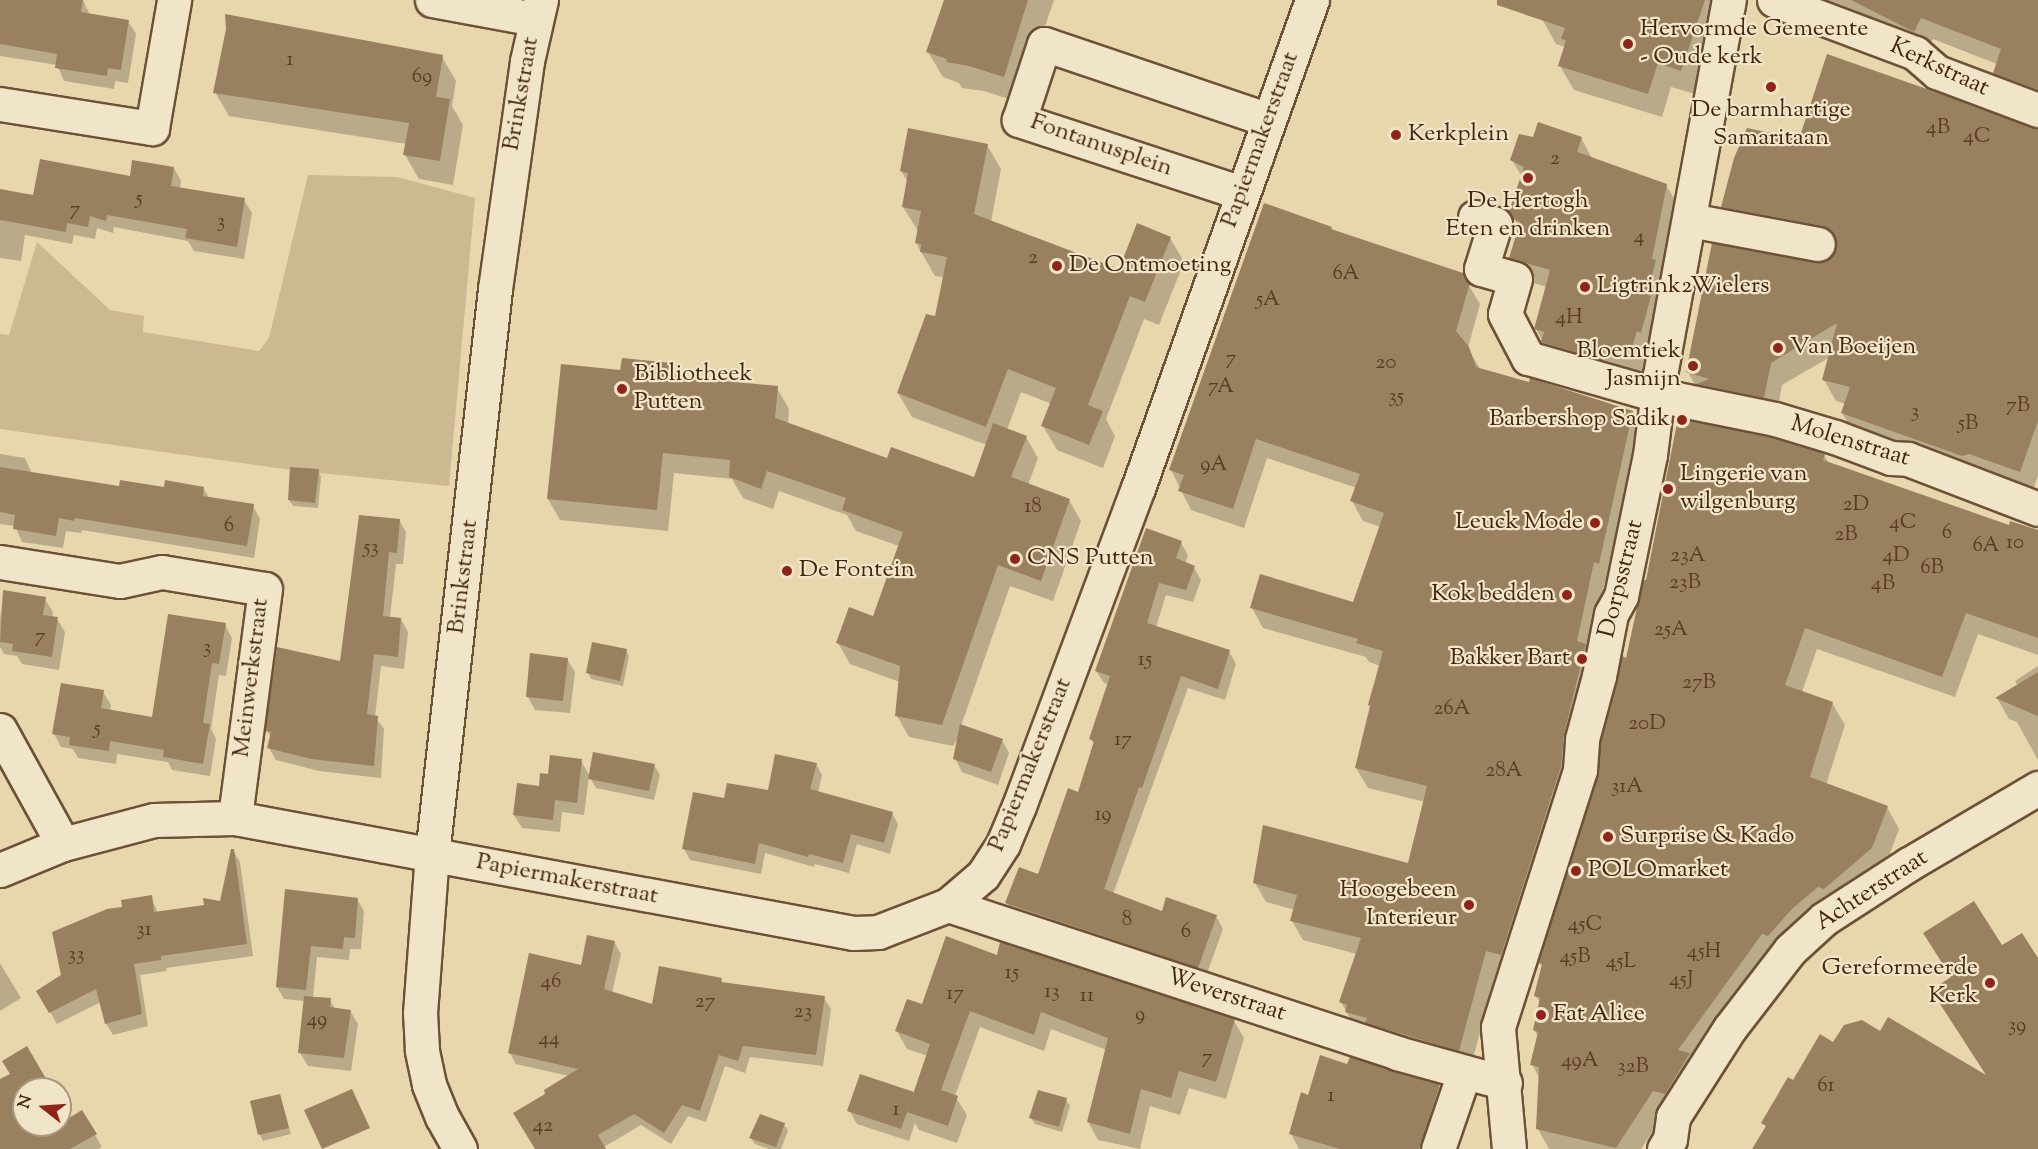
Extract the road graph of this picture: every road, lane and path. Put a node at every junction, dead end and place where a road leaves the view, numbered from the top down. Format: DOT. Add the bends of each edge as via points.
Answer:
graph roads {
  1 [pos="174,0"];
  2 [pos="432,0"];
  3 [pos="1312,0"];
  4 [pos="1729,0"];
  5 [pos="1774,0"];
  6 [pos="538,9"];
  7 [pos="0,104"];
  8 [pos="2038,110"];
  9 [pos="1268,120"];
  10 [pos="1242,193"];
  11 [pos="1693,206"];
  12 [pos="1475,218"];
  13 [pos="1818,244"];
  14 [pos="1657,395"];
  15 [pos="2038,509"];
  16 [pos="0,562"];
  17 [pos="0,730"];
  18 [pos="2038,788"];
  19 [pos="235,818"];
  20 [pos="63,844"];
  21 [pos="432,855"];
  22 [pos="0,870"];
  23 [pos="948,905"];
  24 [pos="1464,1073"];
  25 [pos="1505,1083"];
  26 [pos="460,1149"];
  27 [pos="1438,1149"];
  28 [pos="1509,1149"];
  29 [pos="1664,1149"];
  1 -- 7 [label="street" via="152,128"];
  2 -- 6 [label="street"];
  3 -- 9 [label="street, Papiermakerstraat"];
  4 -- 11 [label="street, Dorpsstraat"];
  5 -- 8 [label="street, Kerkstraat" via="1915,53 1937,72"];
  6 -- 21 [label="street, Brinkstraat" via="511,164"];
  9 -- 10 [label="street, Papiermakerstraat"];
  9 -- 10 [label="street, Fontanusplein" via="1044,44 1019,120"];
  10 -- 23 [label="street, Papiermakerstraat" via="1019,806 1003,844 983,875"];
  11 -- 13 [label="street"];
  11 -- 14 [label="street, Dorpsstraat"];
  12 -- 14 [label="street, Molenstraat" via="1495,224 1481,269 1515,279 1504,314 1528,358"];
  14 -- 15 [label="street, Molenstraat" via="1775,419 1891,458 1908,459"];
  14 -- 25 [label="street, Dorpsstraat" via="1650,455 1621,596 1611,614 1582,739 1580,770 1498,1026"];
  16 -- 19 [label="street, Meinwerkstraat" via="120,581 162,572 265,589"];
  17 -- 20 [label="street"];
  18 -- 29 [label="street, Achterstraat" via="1824,919 1790,950 1730,1028 1673,1117"];
  19 -- 20 [label="street, Papiermakerstraat" via="154,820"];
  19 -- 21 [label="street, Papiermakerstraat"];
  20 -- 22 [label="street, Papiermakerstraat"];
  21 -- 23 [label="street, Papiermakerstraat" via="853,933 878,932"];
  21 -- 26 [label="street, Brinkstraat" via="420,1013 422,1050 429,1084"];
  23 -- 24 [label="street, Weverstraat"];
  24 -- 25 [label="street, Weverstraat"];
  24 -- 27 [label="street"];
  25 -- 28 [label="street, Dorpsstraat"];
}
